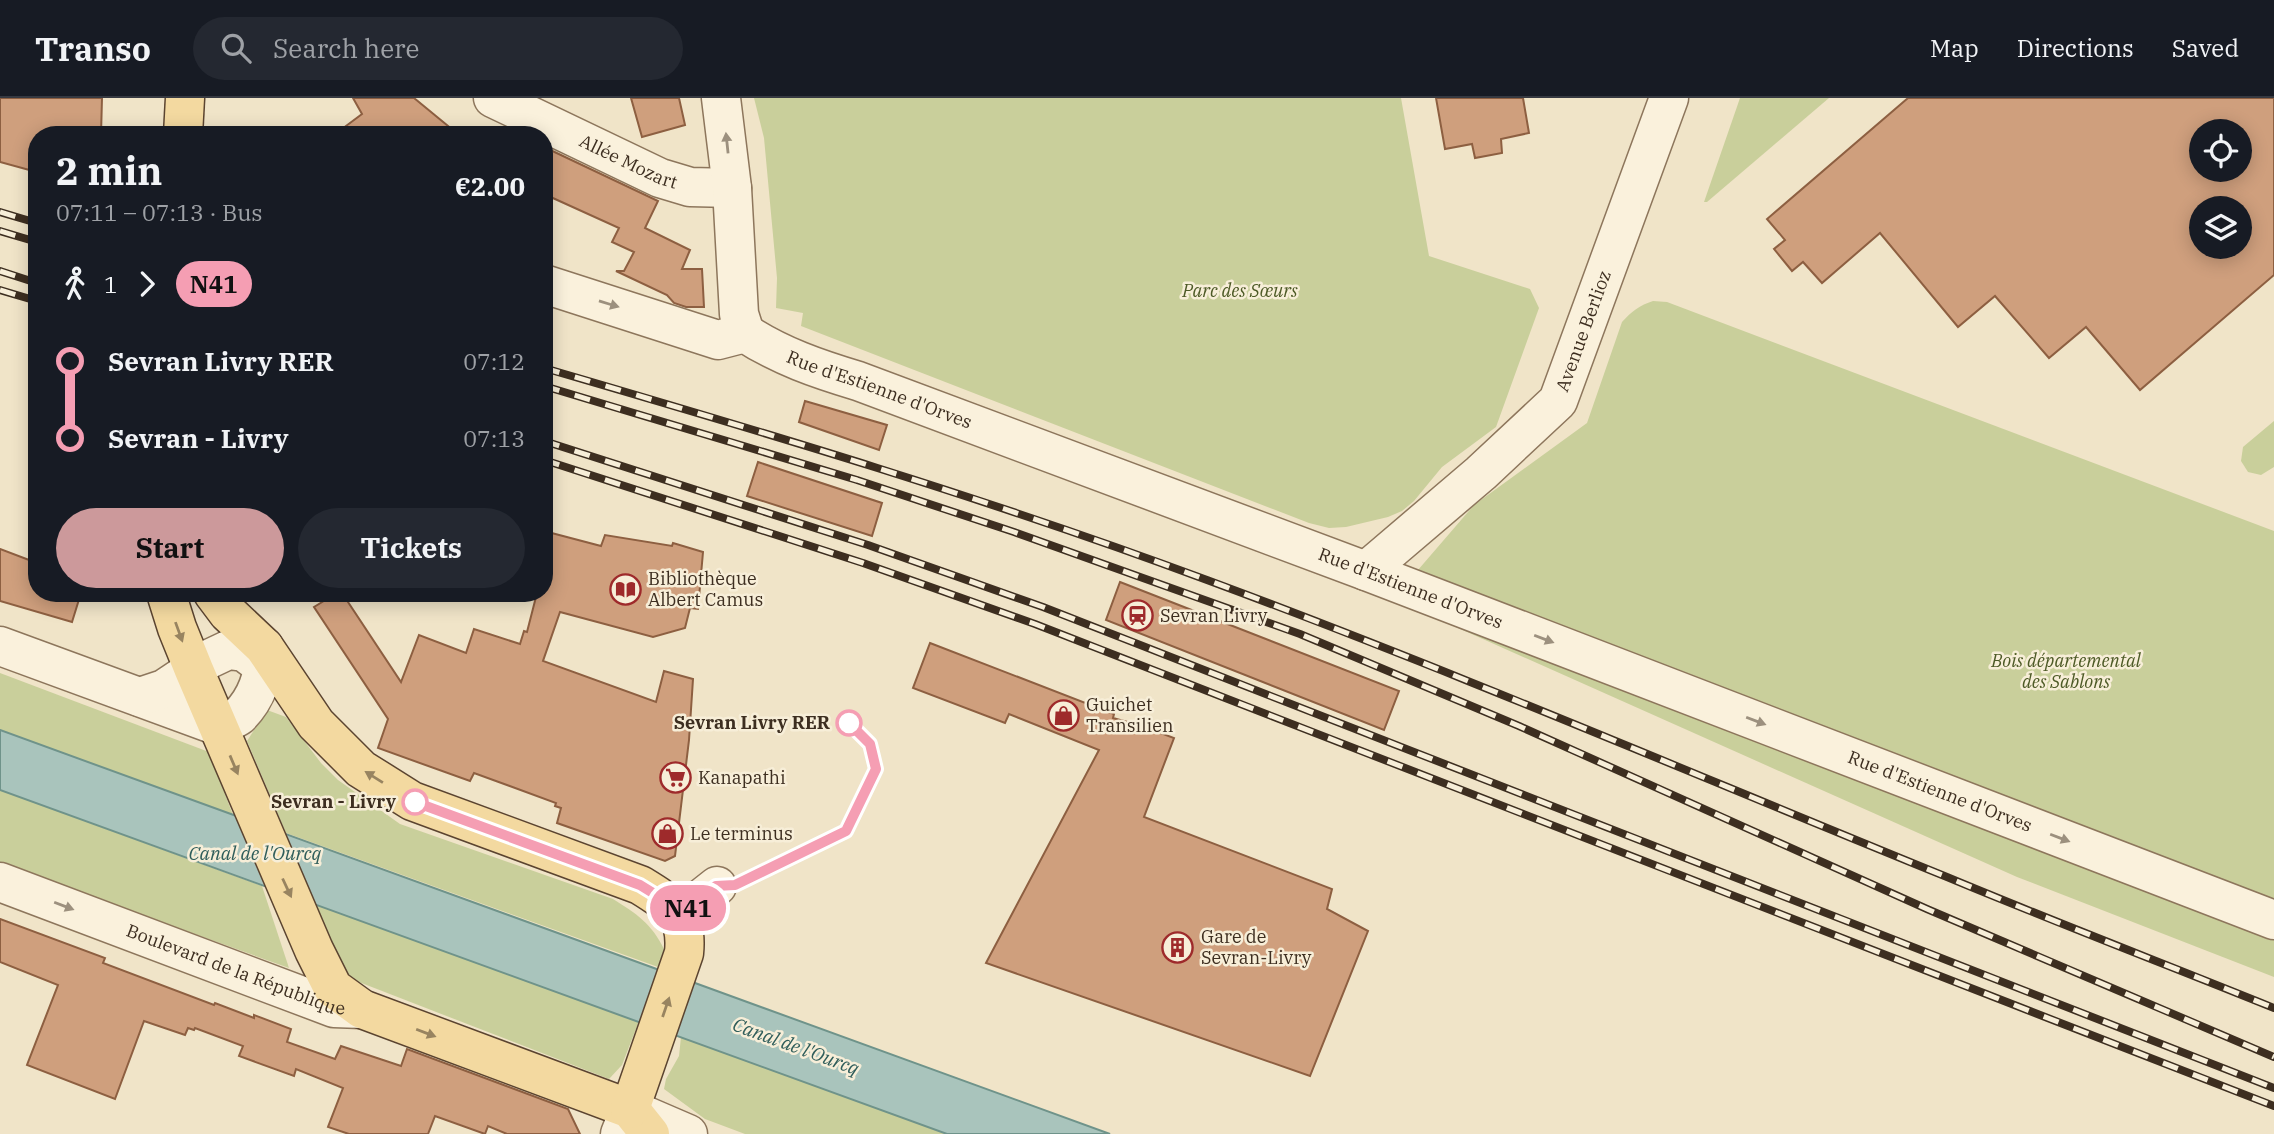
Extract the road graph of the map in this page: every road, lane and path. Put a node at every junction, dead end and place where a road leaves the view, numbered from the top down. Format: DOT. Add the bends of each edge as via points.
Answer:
graph roads {
  1 [pos="185,98"];
  2 [pos="493,98"];
  3 [pos="721,98"];
  4 [pos="1669,98"];
  5 [pos="183,126"];
  6 [pos="551,126"];
  7 [pos="553,127"];
  8 [pos="732,188"];
  9 [pos="553,287"];
  10 [pos="745,333"];
  11 [pos="1366,571"];
  12 [pos="169,602"];
  13 [pos="220,602"];
  14 [pos="0,646"];
  15 [pos="273,666"];
  16 [pos="194,670"];
  17 [pos="140,697"];
  18 [pos="218,726"];
  19 [pos="0,882"];
  20 [pos="716,886"];
  21 [pos="679,916"];
  22 [pos="2274,920"];
  23 [pos="362,1009"];
  24 [pos="634,1126"];
  25 [pos="688,1134"];
  1 -- 5 [label="main road"];
  2 -- 6 [label="street, Allée Mozart"];
  8 -- 3 [label="street, one-way"];
  4 -- 11 [label="street, Avenue Berlioz" via="1558,401 1481,474"];
  7 -- 8 [label="street, Allée Mozart" via="660,178 690,187"];
  8 -- 10 [label="street" via="739,314"];
  9 -- 10 [label="street, one-way" via="718,340"];
  10 -- 11 [label="street, Rue d'Estienne d'Orves" via="811,367"];
  11 -- 22 [label="street, Rue d'Estienne d'Orves, one-way"];
  12 -- 16 [label="main road, one-way"];
  13 -- 15 [label="main road"];
  14 -- 17 [label="street"];
  15 -- 16 [label="street" via="228,650"];
  15 -- 18 [label="street" via="238,717"];
  21 -- 15 [label="main road, one-way" via="666,901 640,885 412,801 361,769 316,724"];
  16 -- 17 [label="street" via="164,689"];
  16 -- 18 [label="main road"];
  17 -- 18 [label="street"];
  18 -- 23 [label="main road, one-way" via="333,988"];
  19 -- 23 [label="street, Boulevard de la République, one-way" via="334,1008"];
  20 -- 21 [label="street"];
  24 -- 21 [label="main road, one-way" via="647,1060 684,953 686,933"];
  23 -- 24 [label="main road, Boulevard de la République, one-way"];
  24 -- 25 [label="street"];
}
